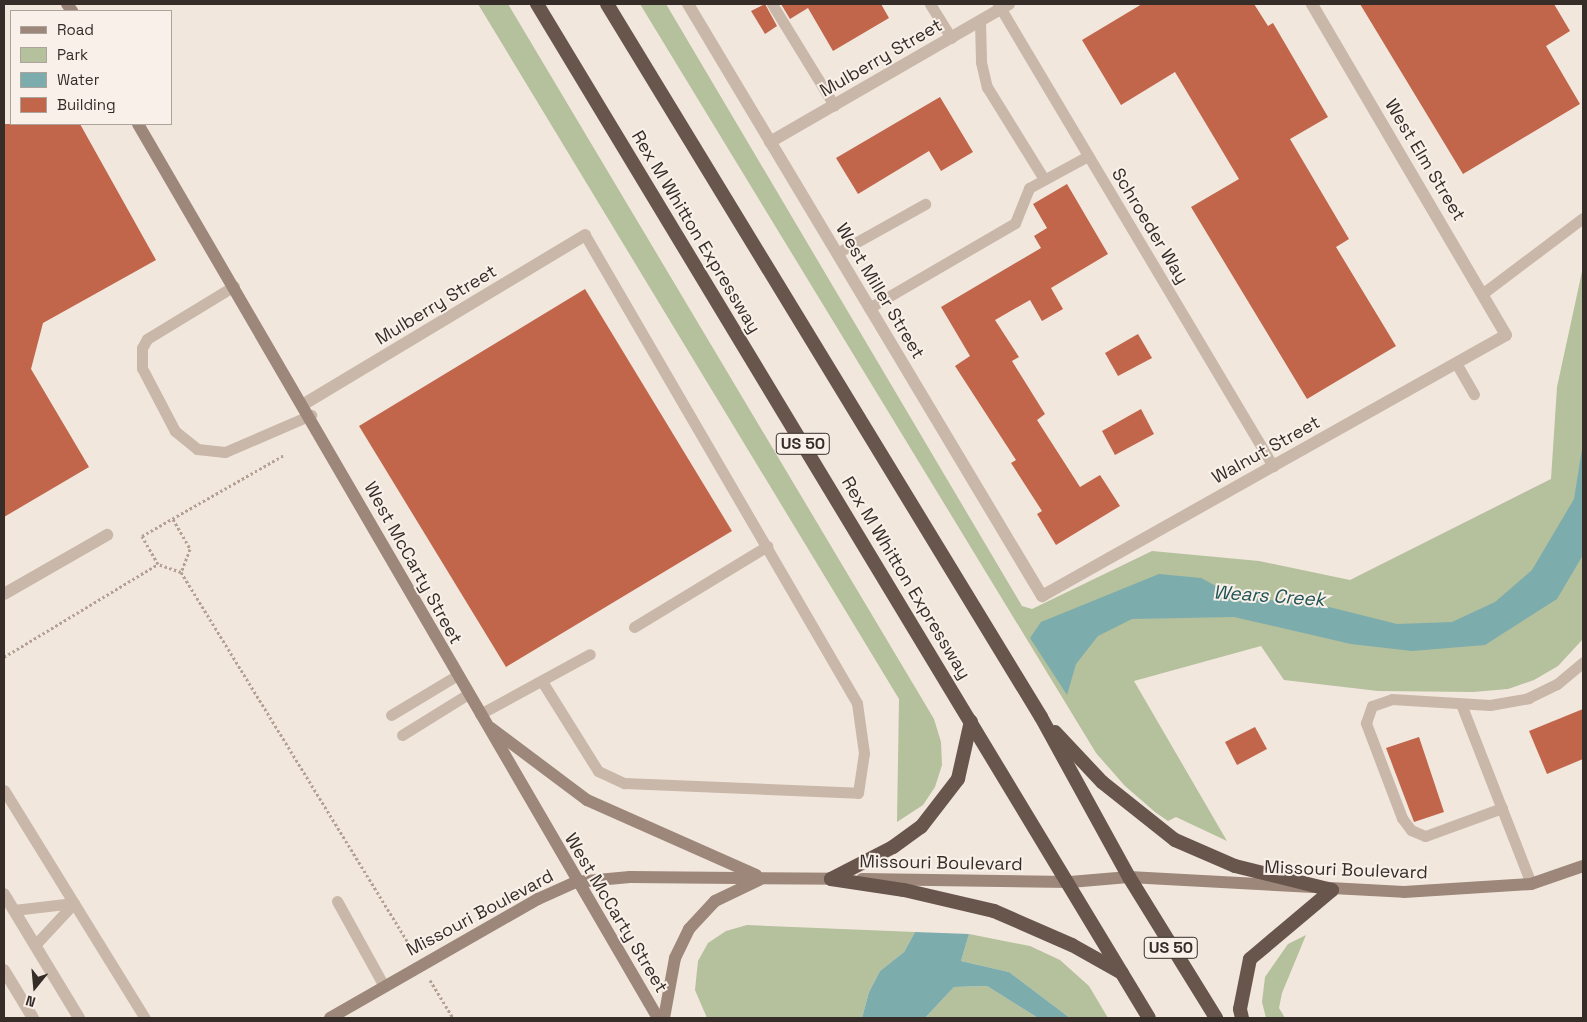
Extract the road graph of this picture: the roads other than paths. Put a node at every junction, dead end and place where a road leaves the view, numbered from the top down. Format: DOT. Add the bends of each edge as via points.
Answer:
graph roads {
  1 [pos="537,4"];
  2 [pos="607,4"];
  3 [pos="688,4"];
  4 [pos="772,4"];
  5 [pos="930,4"];
  6 [pos="1312,4"];
  7 [pos="1003,5"];
  8 [pos="980,20"];
  9 [pos="951,38"];
  10 [pos="834,105"];
  11 [pos="139,125"];
  12 [pos="770,142"];
  13 [pos="1088,156"];
  14 [pos="1044,179"];
  15 [pos="925,204"];
  16 [pos="1583,218"];
  17 [pos="585,235"];
  18 [pos="837,253"];
  19 [pos="234,286"];
  20 [pos="1482,294"];
  21 [pos="869,308"];
  22 [pos="1506,335"];
  23 [pos="1456,363"];
  24 [pos="1474,394"];
  25 [pos="308,410"];
  26 [pos="1273,466"];
  27 [pos="107,535"];
  28 [pos="767,546"];
  29 [pos="4,594"];
  30 [pos="1042,596"];
  31 [pos="634,627"];
  32 [pos="590,654"];
  33 [pos="1583,662"];
  34 [pos="456,676"];
  35 [pos="543,682"];
  36 [pos="468,694"];
  37 [pos="1461,704"];
  38 [pos="391,715"];
  39 [pos="1041,717"];
  40 [pos="483,719"];
  41 [pos="970,721"];
  42 [pos="402,735"];
  43 [pos="4,790"];
  44 [pos="1502,808"];
  45 [pos="1583,866"];
  46 [pos="1129,876"];
  47 [pos="763,878"];
  48 [pos="831,879"];
  49 [pos="576,882"];
  50 [pos="1070,882"];
  51 [pos="1531,884"];
  52 [pos="1332,890"];
  53 [pos="4,894"];
  54 [pos="337,901"];
  55 [pos="74,903"];
  56 [pos="14,910"];
  57 [pos="35,945"];
  58 [pos="4,970"];
  59 [pos="1124,974"];
  60 [pos="384,986"];
  61 [pos="34,1018"];
  62 [pos="79,1018"];
  63 [pos="145,1018"];
  64 [pos="330,1018"];
  65 [pos="658,1018"];
  66 [pos="664,1018"];
  67 [pos="1150,1018"];
  68 [pos="1216,1018"];
  69 [pos="1242,1018"];
  1 -- 41 [label="highway, Rex M Whitton Expressway / US 50"];
  2 -- 39 [label="highway, US 50"];
  3 -- 12 [label="street, West Miller Street"];
  4 -- 10 [label="lane"];
  5 -- 9 [label="lane"];
  6 -- 20 [label="street, West Elm Street"];
  7 -- 8 [label="street, Mulberry Street"];
  7 -- 13 [label="lane, Schroeder Way"];
  8 -- 9 [label="street, Mulberry Street"];
  8 -- 14 [label="lane" via="981,62 987,88"];
  9 -- 10 [label="street, Mulberry Street"];
  10 -- 12 [label="street, Mulberry Street"];
  11 -- 19 [label="main road, West McCarty Street"];
  12 -- 18 [label="street, West Miller Street"];
  13 -- 14 [label="lane"];
  13 -- 26 [label="lane, Schroeder Way"];
  14 -- 21 [label="lane" via="1028,188 1015,223"];
  15 -- 18 [label="lane"];
  16 -- 20 [label="lane"];
  17 -- 25 [label="street, Mulberry Street"];
  17 -- 28 [label="lane"];
  18 -- 21 [label="street, West Miller Street"];
  19 -- 25 [label="main road, West McCarty Street"];
  19 -- 25 [label="lane" via="147,339 142,348 142,368 175,431 197,449 225,452"];
  20 -- 22 [label="street, West Elm Street"];
  21 -- 30 [label="street, West Miller Street"];
  22 -- 23 [label="street, Walnut Street"];
  23 -- 24 [label="lane"];
  23 -- 26 [label="street, Walnut Street"];
  25 -- 34 [label="main road, West McCarty Street"];
  26 -- 30 [label="street, Walnut Street"];
  27 -- 29 [label="street"];
  28 -- 31 [label="lane"];
  28 -- 35 [label="lane" via="857,702 864,753 858,793 624,783 598,771"];
  32 -- 35 [label="lane"];
  33 -- 37 [label="lane" via="1557,684 1528,698 1490,705"];
  34 -- 36 [label="main road, West McCarty Street"];
  34 -- 38 [label="lane"];
  35 -- 40 [label="lane"];
  36 -- 40 [label="main road, West McCarty Street"];
  36 -- 42 [label="lane"];
  37 -- 44 [label="lane"];
  37 -- 44 [label="lane" via="1392,699 1372,706 1366,723 1402,818 1411,830 1426,836"];
  39 -- 46 [label="highway, US 50"];
  39 -- 52 [label="highway" via="1102,782 1175,840 1234,866"];
  40 -- 47 [label="main road" via="587,800"];
  40 -- 49 [label="main road, West McCarty Street"];
  41 -- 48 [label="highway" via="958,779 921,827 893,847"];
  41 -- 50 [label="highway, Rex M Whitton Expressway / US 50"];
  43 -- 55 [label="lane"];
  44 -- 51 [label="lane"];
  45 -- 51 [label="main road, Missouri Boulevard"];
  46 -- 50 [label="main road, Missouri Boulevard"];
  46 -- 52 [label="main road, Missouri Boulevard"];
  46 -- 68 [label="highway, US 50"];
  47 -- 48 [label="main road, Missouri Boulevard"];
  47 -- 49 [label="main road, Missouri Boulevard" via="630,877"];
  47 -- 66 [label="main road" via="715,900 689,928 675,958"];
  48 -- 50 [label="main road, Missouri Boulevard"];
  48 -- 59 [label="highway" via="904,890 994,911 1072,945"];
  49 -- 60 [label="main road, Missouri Boulevard" via="538,899"];
  49 -- 65 [label="main road, West McCarty Street"];
  50 -- 59 [label="highway, Rex M Whitton Expressway / US 50"];
  51 -- 52 [label="main road, Missouri Boulevard" via="1404,892"];
  52 -- 69 [label="highway" via="1250,959 1240,1009"];
  53 -- 56 [label="street"];
  54 -- 60 [label="lane"];
  55 -- 56 [label="lane"];
  55 -- 57 [label="lane"];
  55 -- 63 [label="lane"];
  56 -- 57 [label="street"];
  57 -- 62 [label="street"];
  58 -- 61 [label="street"];
  59 -- 67 [label="highway, Rex M Whitton Expressway / US 50"];
  60 -- 64 [label="main road, Missouri Boulevard"];
}
